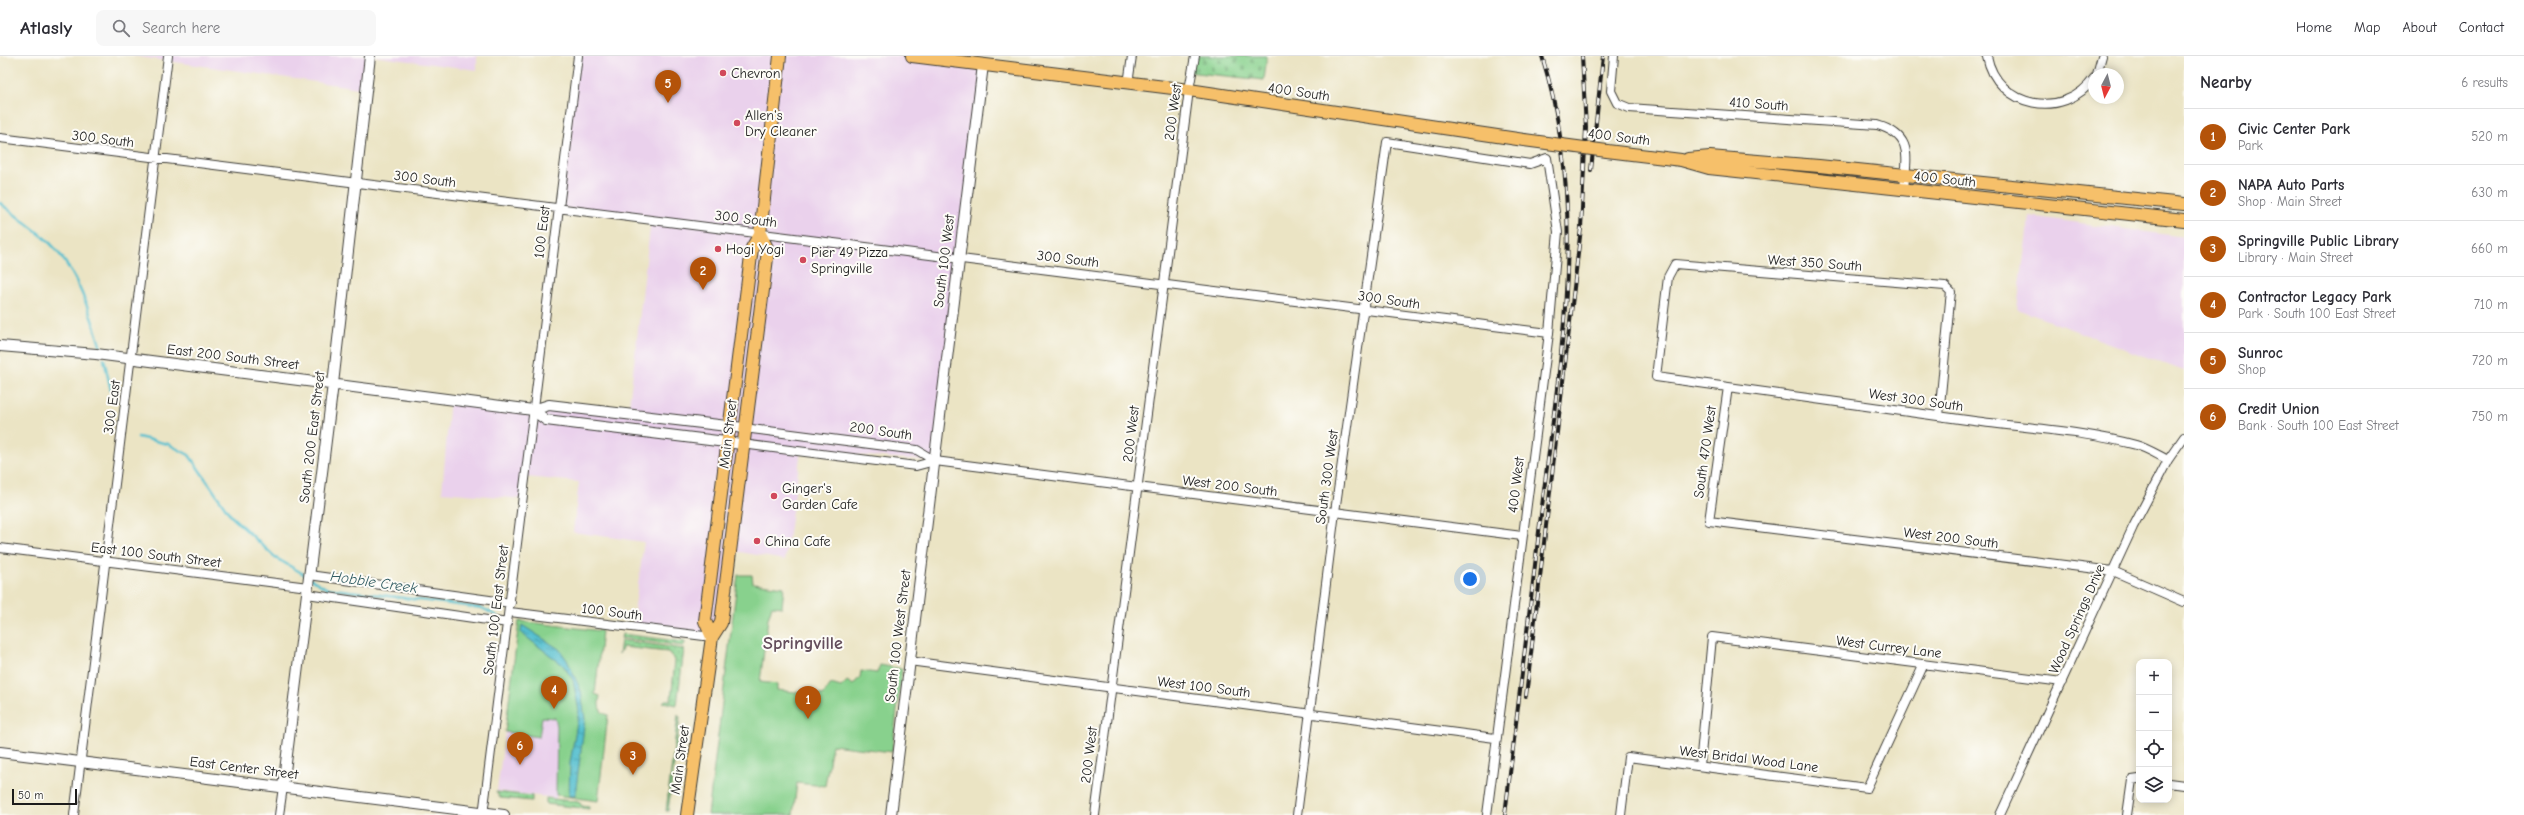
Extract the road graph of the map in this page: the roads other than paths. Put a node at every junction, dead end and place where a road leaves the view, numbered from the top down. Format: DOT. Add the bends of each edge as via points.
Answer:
graph roads {
  1 [pos="168,56"];
  2 [pos="370,56"];
  3 [pos="578,56"];
  4 [pos="780,56"];
  5 [pos="912,56"];
  6 [pos="1132,56"];
  7 [pos="1195,56"];
  8 [pos="1614,56"];
  9 [pos="1987,56"];
  10 [pos="2102,56"];
  11 [pos="983,65"];
  12 [pos="2099,68"];
  13 [pos="1128,84"];
  14 [pos="2088,85"];
  15 [pos="1189,90"];
  16 [pos="0,138"];
  17 [pos="1547,158"];
  18 [pos="157,159"];
  19 [pos="1681,160"];
  20 [pos="1904,176"];
  21 [pos="355,184"];
  22 [pos="1904,190"];
  23 [pos="2184,204"];
  24 [pos="558,208"];
  25 [pos="2184,220"];
  26 [pos="760,234"];
  27 [pos="959,259"];
  28 [pos="1164,284"];
  29 [pos="1363,309"];
  30 [pos="1549,333"];
  31 [pos="0,346"];
  32 [pos="132,360"];
  33 [pos="1656,377"];
  34 [pos="333,384"];
  35 [pos="1728,387"];
  36 [pos="533,410"];
  37 [pos="1939,416"];
  38 [pos="730,426"];
  39 [pos="744,428"];
  40 [pos="2184,437"];
  41 [pos="728,442"];
  42 [pos="742,444"];
  43 [pos="2168,460"];
  44 [pos="935,461"];
  45 [pos="1138,487"];
  46 [pos="1335,512"];
  47 [pos="1708,521"];
  48 [pos="1522,536"];
  49 [pos="0,548"];
  50 [pos="106,561"];
  51 [pos="2113,571"];
  52 [pos="308,586"];
  53 [pos="2184,602"];
  54 [pos="511,603"];
  55 [pos="510,612"];
  56 [pos="508,623"];
  57 [pos="712,637"];
  58 [pos="909,661"];
  59 [pos="1924,664"];
  60 [pos="2062,682"];
  61 [pos="1110,688"];
  62 [pos="1309,714"];
  63 [pos="1496,738"];
  64 [pos="0,752"];
  65 [pos="81,762"];
  66 [pos="1700,766"];
  67 [pos="2136,779"];
  68 [pos="2172,783"];
  69 [pos="2184,785"];
  70 [pos="283,787"];
  71 [pos="483,814"];
  72 [pos="74,815"];
  73 [pos="279,815"];
  74 [pos="504,815"];
  75 [pos="687,815"];
  76 [pos="891,815"];
  77 [pos="1095,815"];
  78 [pos="1297,815"];
  79 [pos="1487,815"];
  80 [pos="1621,815"];
  81 [pos="2000,815"];
  82 [pos="2127,815"];
  1 -- 18 [label="street, 300 East"];
  2 -- 21 [label="street, South 200 East Street"];
  3 -- 24 [label="street, 100 East"];
  4 -- 26 [label="main road, Main Street"];
  5 -- 11 [label="main road, 400 South"];
  6 -- 13 [label="street"];
  7 -- 15 [label="street, 200 West"];
  8 -- 20 [label="street, 410 South" via="1611,91 1617,103 1629,108 1877,125 1888,128 1898,135 1906,146"];
  9 -- 14 [label="street" via="1994,76 2004,89 2021,99 2042,105 2060,103"];
  10 -- 12 [label="street"];
  11 -- 13 [label="main road, 400 South"];
  11 -- 27 [label="street, South 100 West"];
  13 -- 15 [label="main road, 400 South"];
  15 -- 19 [label="main road, 400 South, bridge" via="1524,140"];
  15 -- 28 [label="street, 200 West"];
  16 -- 18 [label="street, 300 South"];
  17 -- 29 [label="street, South 300 West" via="1530,164 1387,142"];
  17 -- 30 [label="street, 400 West" via="1558,232"];
  18 -- 21 [label="street, 300 South"];
  18 -- 32 [label="street, 300 East"];
  19 -- 20 [label="main road, 400 South" via="1710,157"];
  19 -- 22 [label="main road, 400 South" via="1709,168"];
  20 -- 22 [label="street"];
  20 -- 23 [label="main road, 400 South"];
  21 -- 24 [label="street, 300 South"];
  21 -- 34 [label="street, South 200 East Street"];
  22 -- 25 [label="main road, 400 South"];
  24 -- 26 [label="street, 300 South"];
  24 -- 36 [label="street, 100 East"];
  26 -- 27 [label="street, 300 South"];
  26 -- 38 [label="main road, Main Street" via="752,248"];
  26 -- 39 [label="main road, Main Street" via="768,250"];
  27 -- 28 [label="street, 300 South"];
  27 -- 44 [label="street, South 100 West"];
  28 -- 29 [label="street, 300 South"];
  28 -- 45 [label="street, 200 West"];
  29 -- 30 [label="street, 300 South"];
  29 -- 46 [label="street, South 300 West"];
  30 -- 48 [label="street, 400 West"];
  31 -- 32 [label="street, East 200 South Street"];
  32 -- 34 [label="street, East 200 South Street"];
  32 -- 50 [label="street, 300 East"];
  33 -- 35 [label="street, West 300 South"];
  33 -- 37 [label="street, West 350 South" via="1668,277 1675,264 1940,285 1950,292"];
  34 -- 36 [label="street, East 200 South Street"];
  34 -- 52 [label="street, South 200 East Street"];
  35 -- 37 [label="street, West 300 South"];
  35 -- 47 [label="street, South 470 West"];
  36 -- 38 [label="street, 200 South" via="549,405"];
  36 -- 41 [label="street" via="546,420"];
  36 -- 54 [label="street, South 100 East Street"];
  37 -- 43 [label="street, West 300 South" via="2137,445"];
  38 -- 39 [label="street, 200 South"];
  38 -- 41 [label="main road, Main Street"];
  39 -- 42 [label="main road, Main Street"];
  39 -- 44 [label="street, 200 South" via="917,450"];
  40 -- 43 [label="street, Wood Springs Drive"];
  41 -- 42 [label="street"];
  41 -- 57 [label="main road, Main Street" via="705,621"];
  42 -- 44 [label="street" via="916,466"];
  42 -- 57 [label="main road, Main Street" via="720,623"];
  43 -- 51 [label="street, Wood Springs Drive"];
  44 -- 45 [label="street, West 200 South"];
  44 -- 58 [label="street, South 100 West Street"];
  45 -- 46 [label="street, West 200 South"];
  45 -- 61 [label="street, 200 West"];
  46 -- 48 [label="street, West 200 South"];
  46 -- 62 [label="street, South 300 West"];
  47 -- 51 [label="street, West 200 South"];
  48 -- 63 [label="street, 400 West"];
  49 -- 50 [label="street, East 100 South Street"];
  50 -- 52 [label="street, East 100 South Street"];
  50 -- 65 [label="street, 300 East"];
  51 -- 53 [label="street, West 200 South"];
  51 -- 60 [label="street, Wood Springs Drive"];
  52 -- 54 [label="street, East 100 South Street"];
  52 -- 56 [label="street, East 100 South Street"];
  52 -- 70 [label="street, South 200 East Street"];
  54 -- 55 [label="street, South 100 East Street"];
  55 -- 56 [label="street, South 100 East Street"];
  55 -- 57 [label="street, 100 South"];
  56 -- 71 [label="street, South 100 East Street"];
  57 -- 75 [label="main road, Main Street"];
  58 -- 61 [label="street, West 100 South"];
  58 -- 76 [label="street, South 100 West Street"];
  59 -- 60 [label="street, West Currey Lane"];
  59 -- 66 [label="street, West Bridal Wood Lane" via="1867,788"];
  59 -- 66 [label="street, West Currey Lane" via="1712,637"];
  60 -- 81 [label="street, Wood Springs Drive"];
  61 -- 62 [label="street, West 100 South"];
  61 -- 77 [label="street, 200 West"];
  62 -- 63 [label="street, West 100 South"];
  62 -- 78 [label="street, South 300 West"];
  63 -- 79 [label="street, 400 West"];
  64 -- 65 [label="street, East Center Street"];
  65 -- 70 [label="street, East Center Street"];
  65 -- 72 [label="street, 300 East"];
  66 -- 80 [label="street, West Bridal Wood Lane" via="1628,757"];
  67 -- 82 [label="street"];
  68 -- 69 [label="street"];
  70 -- 71 [label="street, East Center Street"];
  70 -- 73 [label="street"];
  71 -- 74 [label="street, East Center Street"];
}
